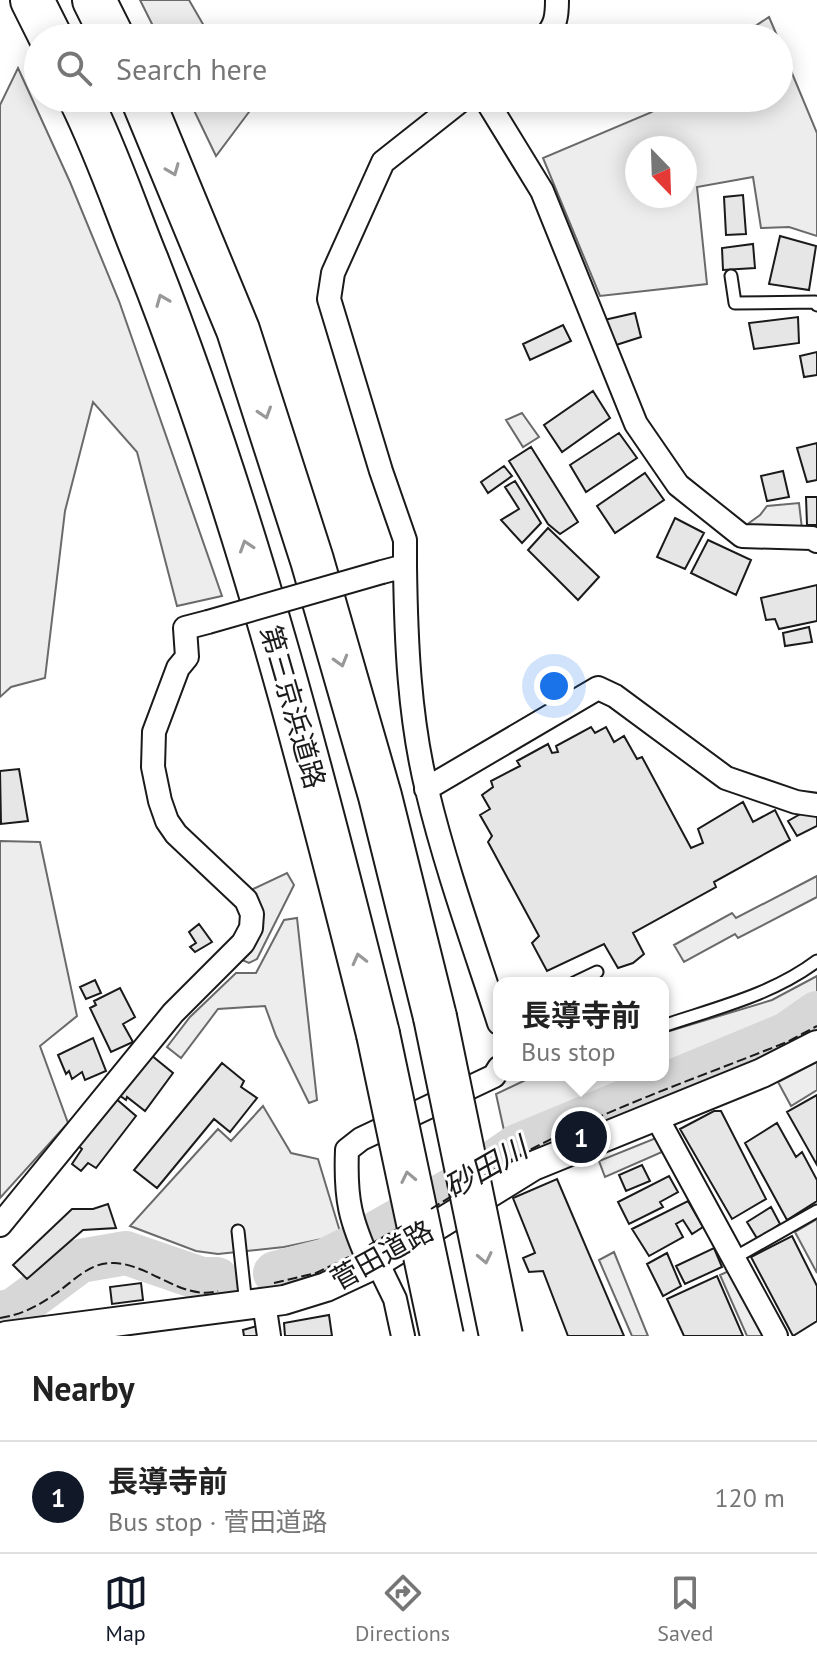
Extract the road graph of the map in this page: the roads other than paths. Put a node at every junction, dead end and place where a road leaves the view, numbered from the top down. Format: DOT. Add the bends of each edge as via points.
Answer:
graph roads {
  1 [pos="32,0"];
  2 [pos="94,0"];
  3 [pos="557,0"];
  4 [pos="44,24"];
  5 [pos="106,24"];
  6 [pos="554,24"];
  7 [pos="86,112"];
  8 [pos="148,112"];
  9 [pos="446,112"];
  10 [pos="494,112"];
  11 [pos="731,276"];
  12 [pos="817,305"];
  13 [pos="817,541"];
  14 [pos="405,566"];
  15 [pos="426,789"];
  16 [pos="817,805"];
  17 [pos="817,961"];
  18 [pos="597,972"];
  19 [pos="587,977"];
  20 [pos="493,1005"];
  21 [pos="669,1024"];
  22 [pos="817,1045"];
  23 [pos="493,1076"];
  24 [pos="656,1116"];
  25 [pos="817,1211"];
  26 [pos="0,1225"];
  27 [pos="238,1231"];
  28 [pos="734,1258"];
  29 [pos="374,1264"];
  30 [pos="255,1304"];
  31 [pos="6,1336"];
  32 [pos="269,1336"];
  33 [pos="403,1336"];
  34 [pos="442,1336"];
  35 [pos="501,1336"];
  36 [pos="776,1336"];
  1 -- 4 [label="highway"];
  2 -- 5 [label="highway"];
  3 -- 6 [label="street"];
  34 -- 7 [label="highway, 第三京浜道路, one-way, bridge" via="378,1034 257,577 179,342"];
  8 -- 35 [label="highway, one-way, bridge" via="238,330 312,560 380,796 435,1017"];
  9 -- 14 [label="street" via="383,162 333,273 329,299 405,540"];
  10 -- 13 [label="street" via="542,191 636,424 678,485 742,536"];
  11 -- 12 [label="lane" via="735,303"];
  14 -- 15 [label="street" via="410,675"];
  14 -- 26 [label="street, bridge" via="185,628 187,657 154,732 153,767 167,821 189,849 246,900 251,928 243,943 173,1013"];
  15 -- 16 [label="street" via="598,688 726,778"];
  15 -- 20 [label="street"];
  17 -- 21 [label="lane" via="765,992"];
  18 -- 19 [label="lane"];
  22 -- 24 [label="street, 菅田道路"];
  23 -- 29 [label="street" via="347,1150 346,1191 355,1230"];
  24 -- 28 [label="street"];
  24 -- 29 [label="street, 菅田道路" via="533,1166"];
  25 -- 28 [label="lane"];
  27 -- 30 [label="lane"];
  28 -- 36 [label="street"];
  29 -- 30 [label="street, 菅田道路" via="326,1287"];
  29 -- 33 [label="street" via="395,1299"];
  30 -- 31 [label="street, 菅田道路"];
  30 -- 32 [label="street"];
}
